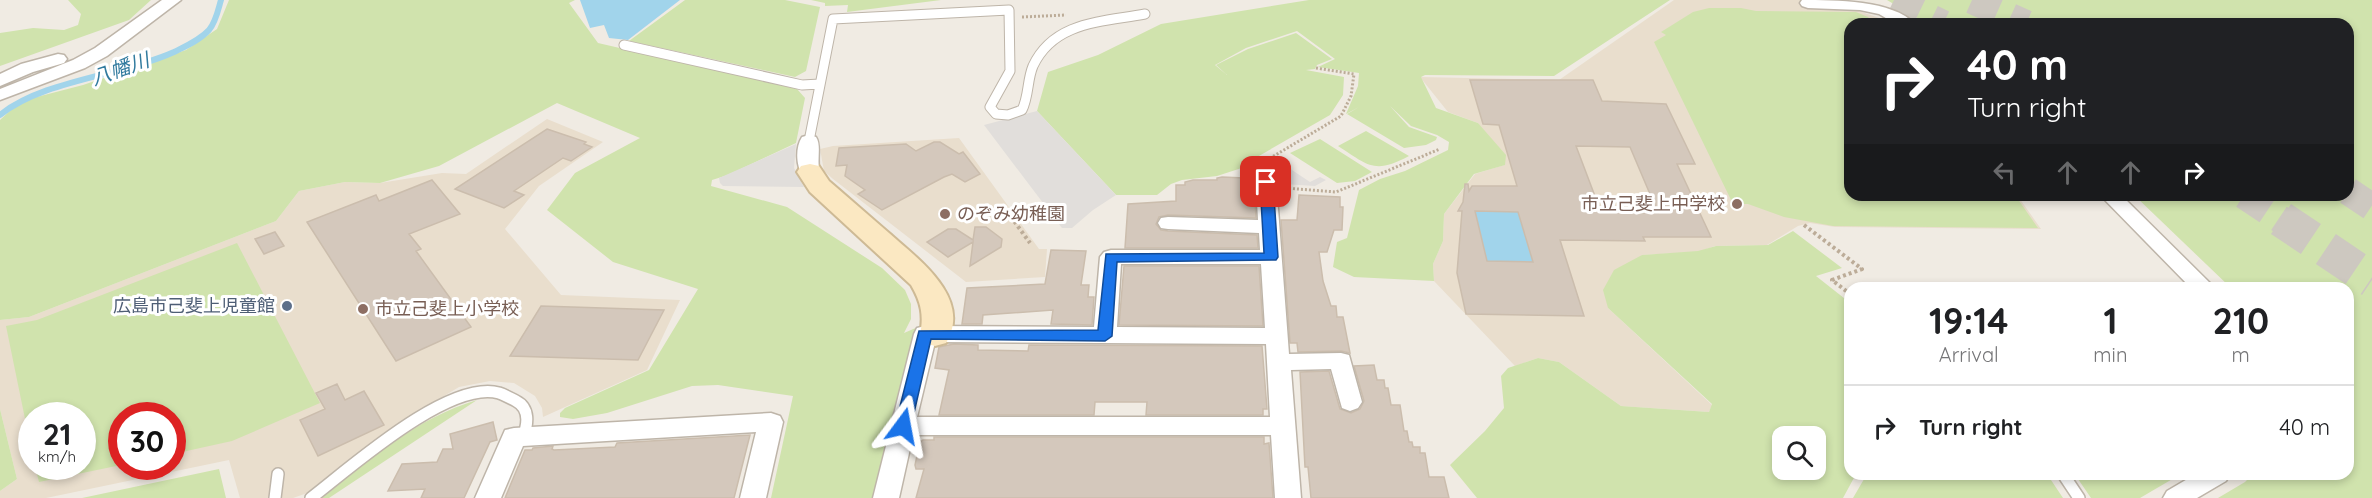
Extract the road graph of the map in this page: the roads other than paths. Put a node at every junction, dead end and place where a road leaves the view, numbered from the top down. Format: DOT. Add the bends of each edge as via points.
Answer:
graph roads {
  1 [pos="173,0"];
  2 [pos="1808,3"];
  3 [pos="1145,14"];
  4 [pos="1899,18"];
  5 [pos="130,32"];
  6 [pos="624,45"];
  7 [pos="0,81"];
  8 [pos="820,84"];
  9 [pos="0,95"];
  10 [pos="809,141"];
  11 [pos="810,172"];
  12 [pos="1265,178"];
  13 [pos="2116,201"];
  14 [pos="1168,223"];
  15 [pos="1269,227"];
  16 [pos="1272,257"];
  17 [pos="2198,282"];
  18 [pos="935,334"];
  19 [pos="1105,336"];
  20 [pos="1277,336"];
  21 [pos="1279,362"];
  22 [pos="1350,402"];
  23 [pos="903,426"];
  24 [pos="1283,426"];
  25 [pos="523,437"];
  26 [pos="278,474"];
  27 [pos="2067,480"];
  28 [pos="2207,480"];
  29 [pos="275,498"];
  30 [pos="311,498"];
  31 [pos="488,498"];
  32 [pos="753,498"];
  33 [pos="886,498"];
  34 [pos="1287,498"];
  35 [pos="2079,498"];
  36 [pos="2176,498"];
  1 -- 5 [label="street"];
  2 -- 4 [label="street" via="1874,6"];
  3 -- 8 [label="lane" via="1083,26 1053,39 1031,71 1026,107 1009,116 996,114 990,107 1010,71 1009,10 833,19"];
  5 -- 7 [label="street" via="106,33 75,52"];
  5 -- 9 [label="street" via="79,64"];
  6 -- 8 [label="lane" via="802,85"];
  8 -- 10 [label="lane"];
  10 -- 11 [label="street"];
  11 -- 18 [label="street" via="819,186 923,279 935,301"];
  12 -- 15 [label="street"];
  13 -- 17 [label="street"];
  14 -- 15 [label="street"];
  15 -- 16 [label="street"];
  16 -- 19 [label="street" via="1111,257"];
  16 -- 20 [label="street"];
  18 -- 19 [label="street"];
  18 -- 23 [label="street" via="925,334"];
  19 -- 20 [label="street"];
  20 -- 21 [label="street"];
  21 -- 22 [label="street" via="1341,361"];
  21 -- 24 [label="street"];
  23 -- 24 [label="street"];
  23 -- 33 [label="street"];
  24 -- 34 [label="street"];
  25 -- 30 [label="lane" via="526,412 518,401 494,393 467,393 402,428"];
  25 -- 31 [label="street" via="514,437"];
  25 -- 32 [label="street" via="771,422"];
  26 -- 29 [label="lane"];
  27 -- 35 [label="lane"];
  28 -- 36 [label="street"];
}
